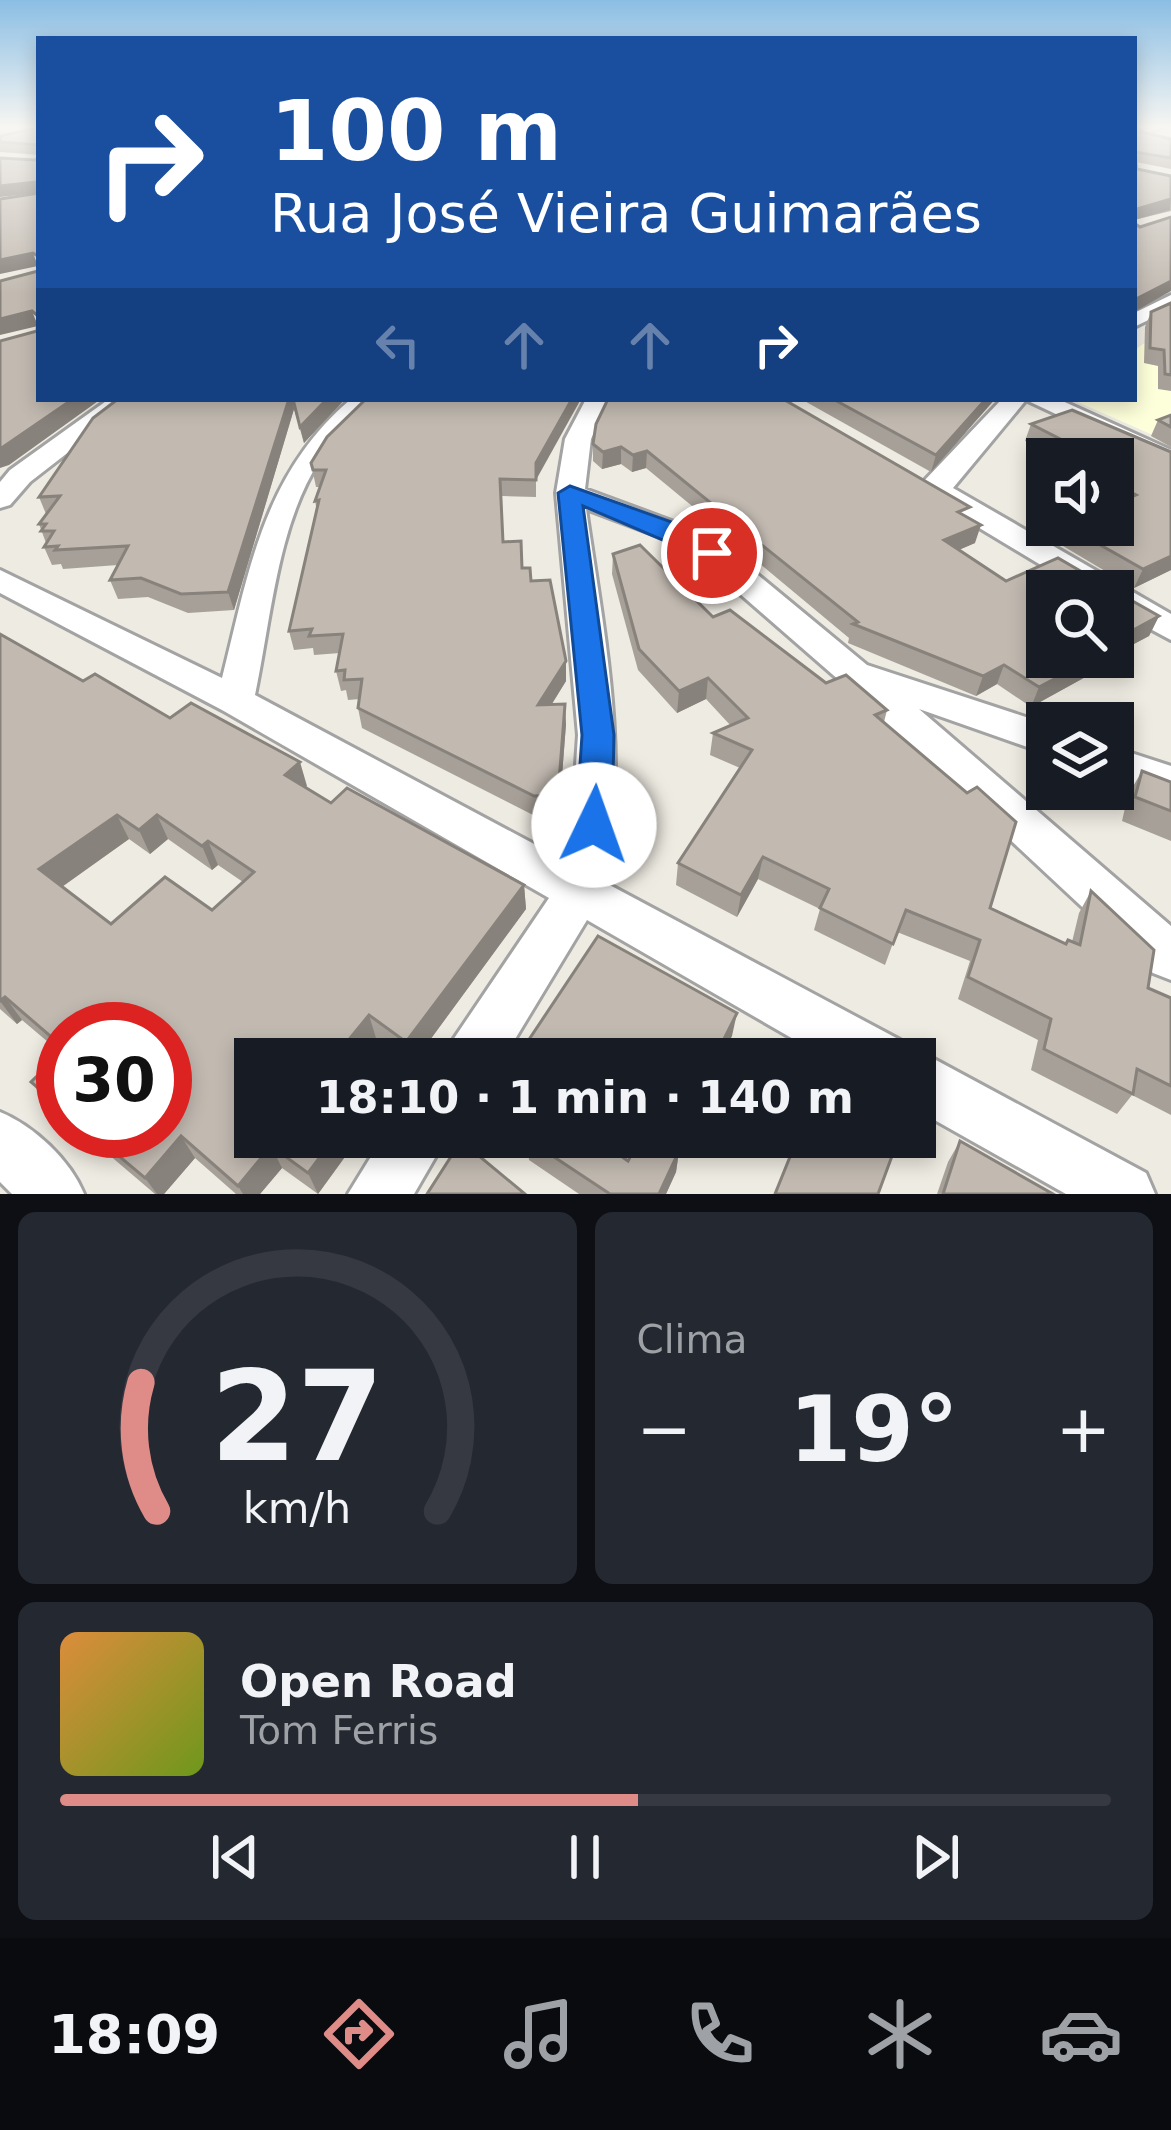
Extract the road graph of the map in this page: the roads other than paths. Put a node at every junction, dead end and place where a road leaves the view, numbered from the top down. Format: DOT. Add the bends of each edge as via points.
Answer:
graph roads {
  1 [pos="1171,301"];
  2 [pos="1137,319"];
  3 [pos="120,402"];
  4 [pos="364,402"];
  5 [pos="596,402"];
  6 [pos="1012,402"];
  7 [pos="1045,402"];
  8 [pos="1171,460"];
  9 [pos="10,478"];
  10 [pos="570,493"];
  11 [pos="0,499"];
  12 [pos="1071,570"];
  13 [pos="0,580"];
  14 [pos="1134,607"];
  15 [pos="1171,629"];
  16 [pos="853,672"];
  17 [pos="235,701"];
  18 [pos="1026,733"];
  19 [pos="1134,769"];
  20 [pos="1171,782"];
  21 [pos="579,892"];
  22 [pos="1171,957"];
  23 [pos="485,1038"];
  24 [pos="843,1038"];
  25 [pos="936,1090"];
  26 [pos="0,1141"];
  27 [pos="403,1158"];
  28 [pos="54,1194"];
  29 [pos="378,1194"];
  30 [pos="1125,1194"];
  1 -- 2 [label="street"];
  3 -- 9 [label="street"];
  4 -- 17 [label="street" via="297,476"];
  5 -- 10 [label="street" via="578,439"];
  6 -- 12 [label="street" via="926,484"];
  7 -- 8 [label="street"];
  9 -- 11 [label="street"];
  10 -- 16 [label="street" via="712,553"];
  10 -- 21 [label="street" via="598,735 594,825"];
  13 -- 17 [label="street"];
  14 -- 15 [label="street"];
  16 -- 18 [label="street"];
  16 -- 22 [label="street"];
  17 -- 21 [label="street"];
  19 -- 20 [label="street"];
  21 -- 23 [label="street"];
  21 -- 24 [label="street"];
  25 -- 30 [label="street"];
  26 -- 28 [label="street"];
  27 -- 29 [label="street"];
}
